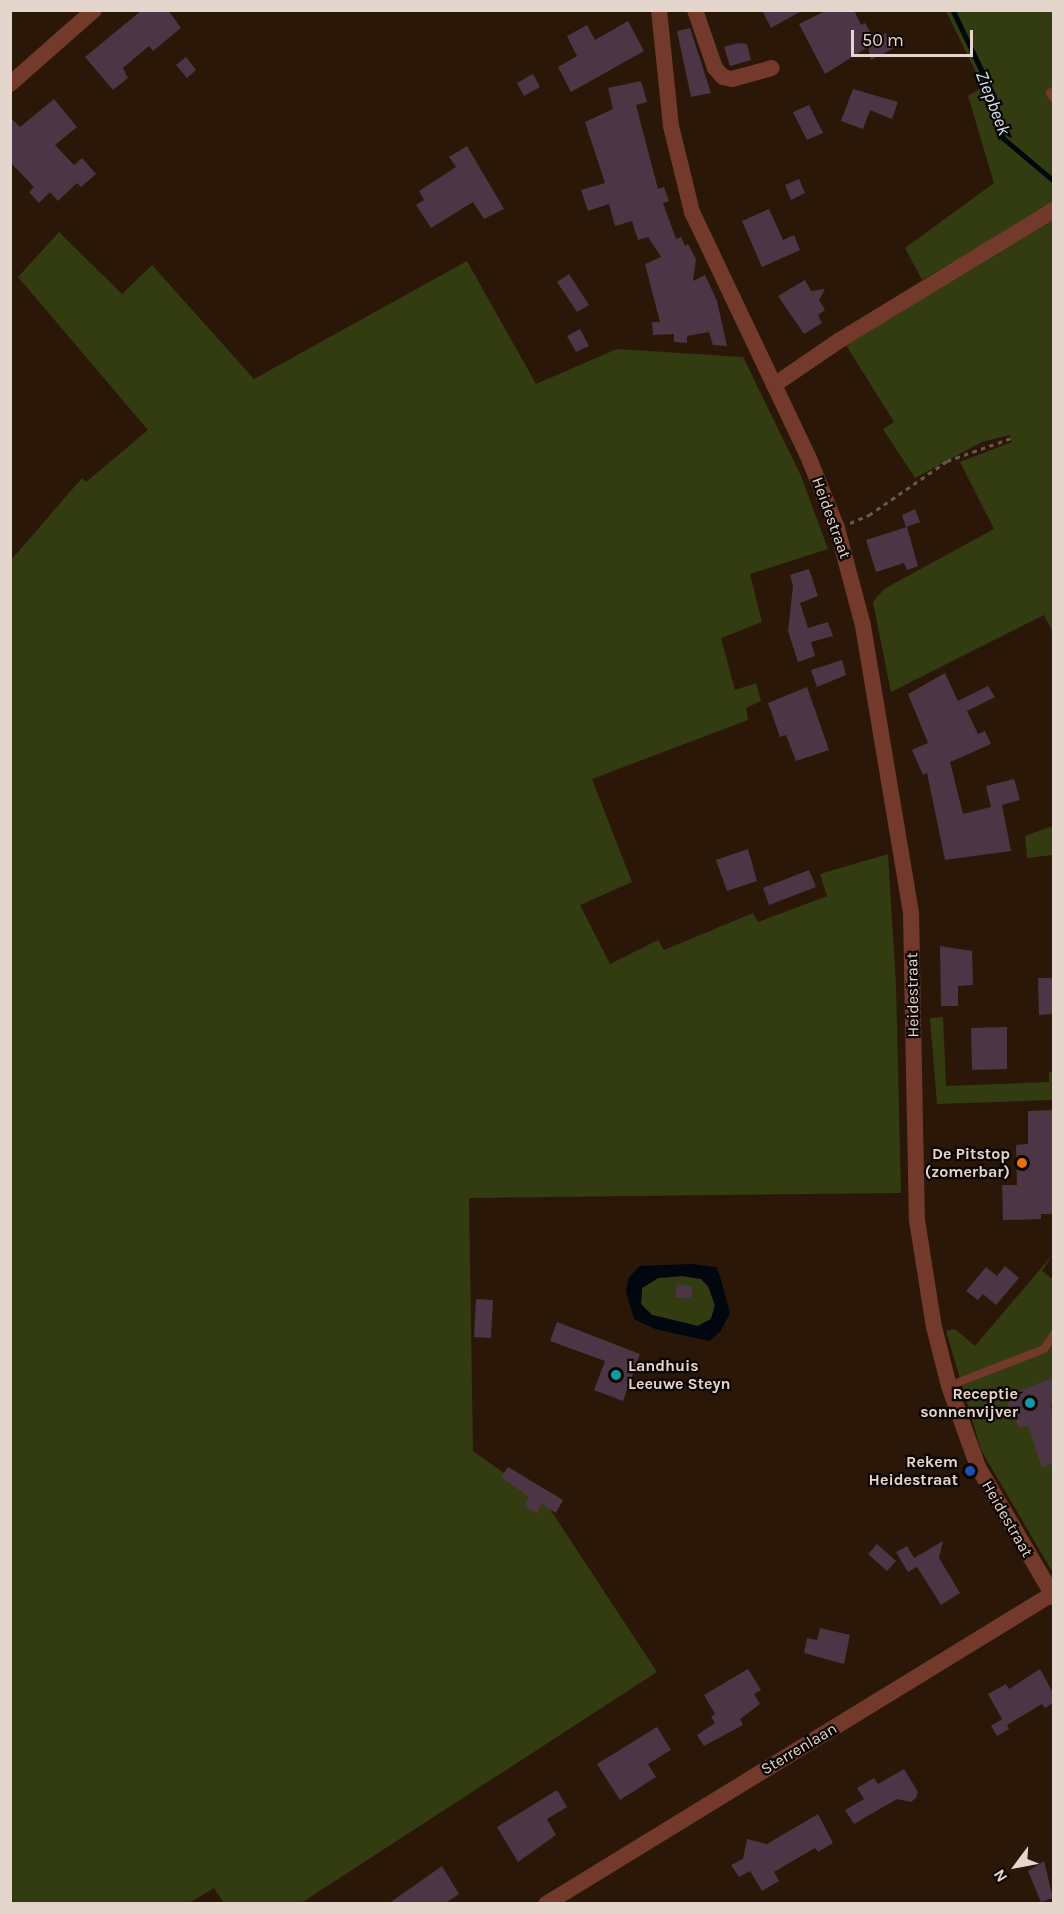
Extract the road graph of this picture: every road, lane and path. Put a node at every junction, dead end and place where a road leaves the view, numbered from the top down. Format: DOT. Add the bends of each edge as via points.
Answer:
graph roads {
  1 [pos="94,10"];
  2 [pos="659,10"];
  3 [pos="695,10"];
  4 [pos="772,68"];
  5 [pos="10,84"];
  6 [pos="1053,90"];
  7 [pos="1053,99"];
  8 [pos="1053,210"];
  9 [pos="774,385"];
  10 [pos="1014,437"];
  11 [pos="837,528"];
  12 [pos="1053,1334"];
  13 [pos="949,1386"];
  14 [pos="1053,1595"];
  15 [pos="546,1904"];
  1 -- 5 [label="street"];
  2 -- 9 [label="street, Heidestraat" via="671,126 692,212"];
  3 -- 4 [label="street" via="715,68 723,77 732,79"];
  6 -- 7 [label="lane"];
  8 -- 9 [label="street" via="840,340"];
  9 -- 11 [label="street, Heidestraat"];
  10 -- 11 [label="path" via="947,462 869,515"];
  11 -- 13 [label="street, Heidestraat" via="863,626 911,914 917,1220 929,1304"];
  12 -- 13 [label="lane" via="1044,1348"];
  13 -- 14 [label="street, Heidestraat" via="978,1467"];
  14 -- 15 [label="street, Sterrenlaan"];
}
